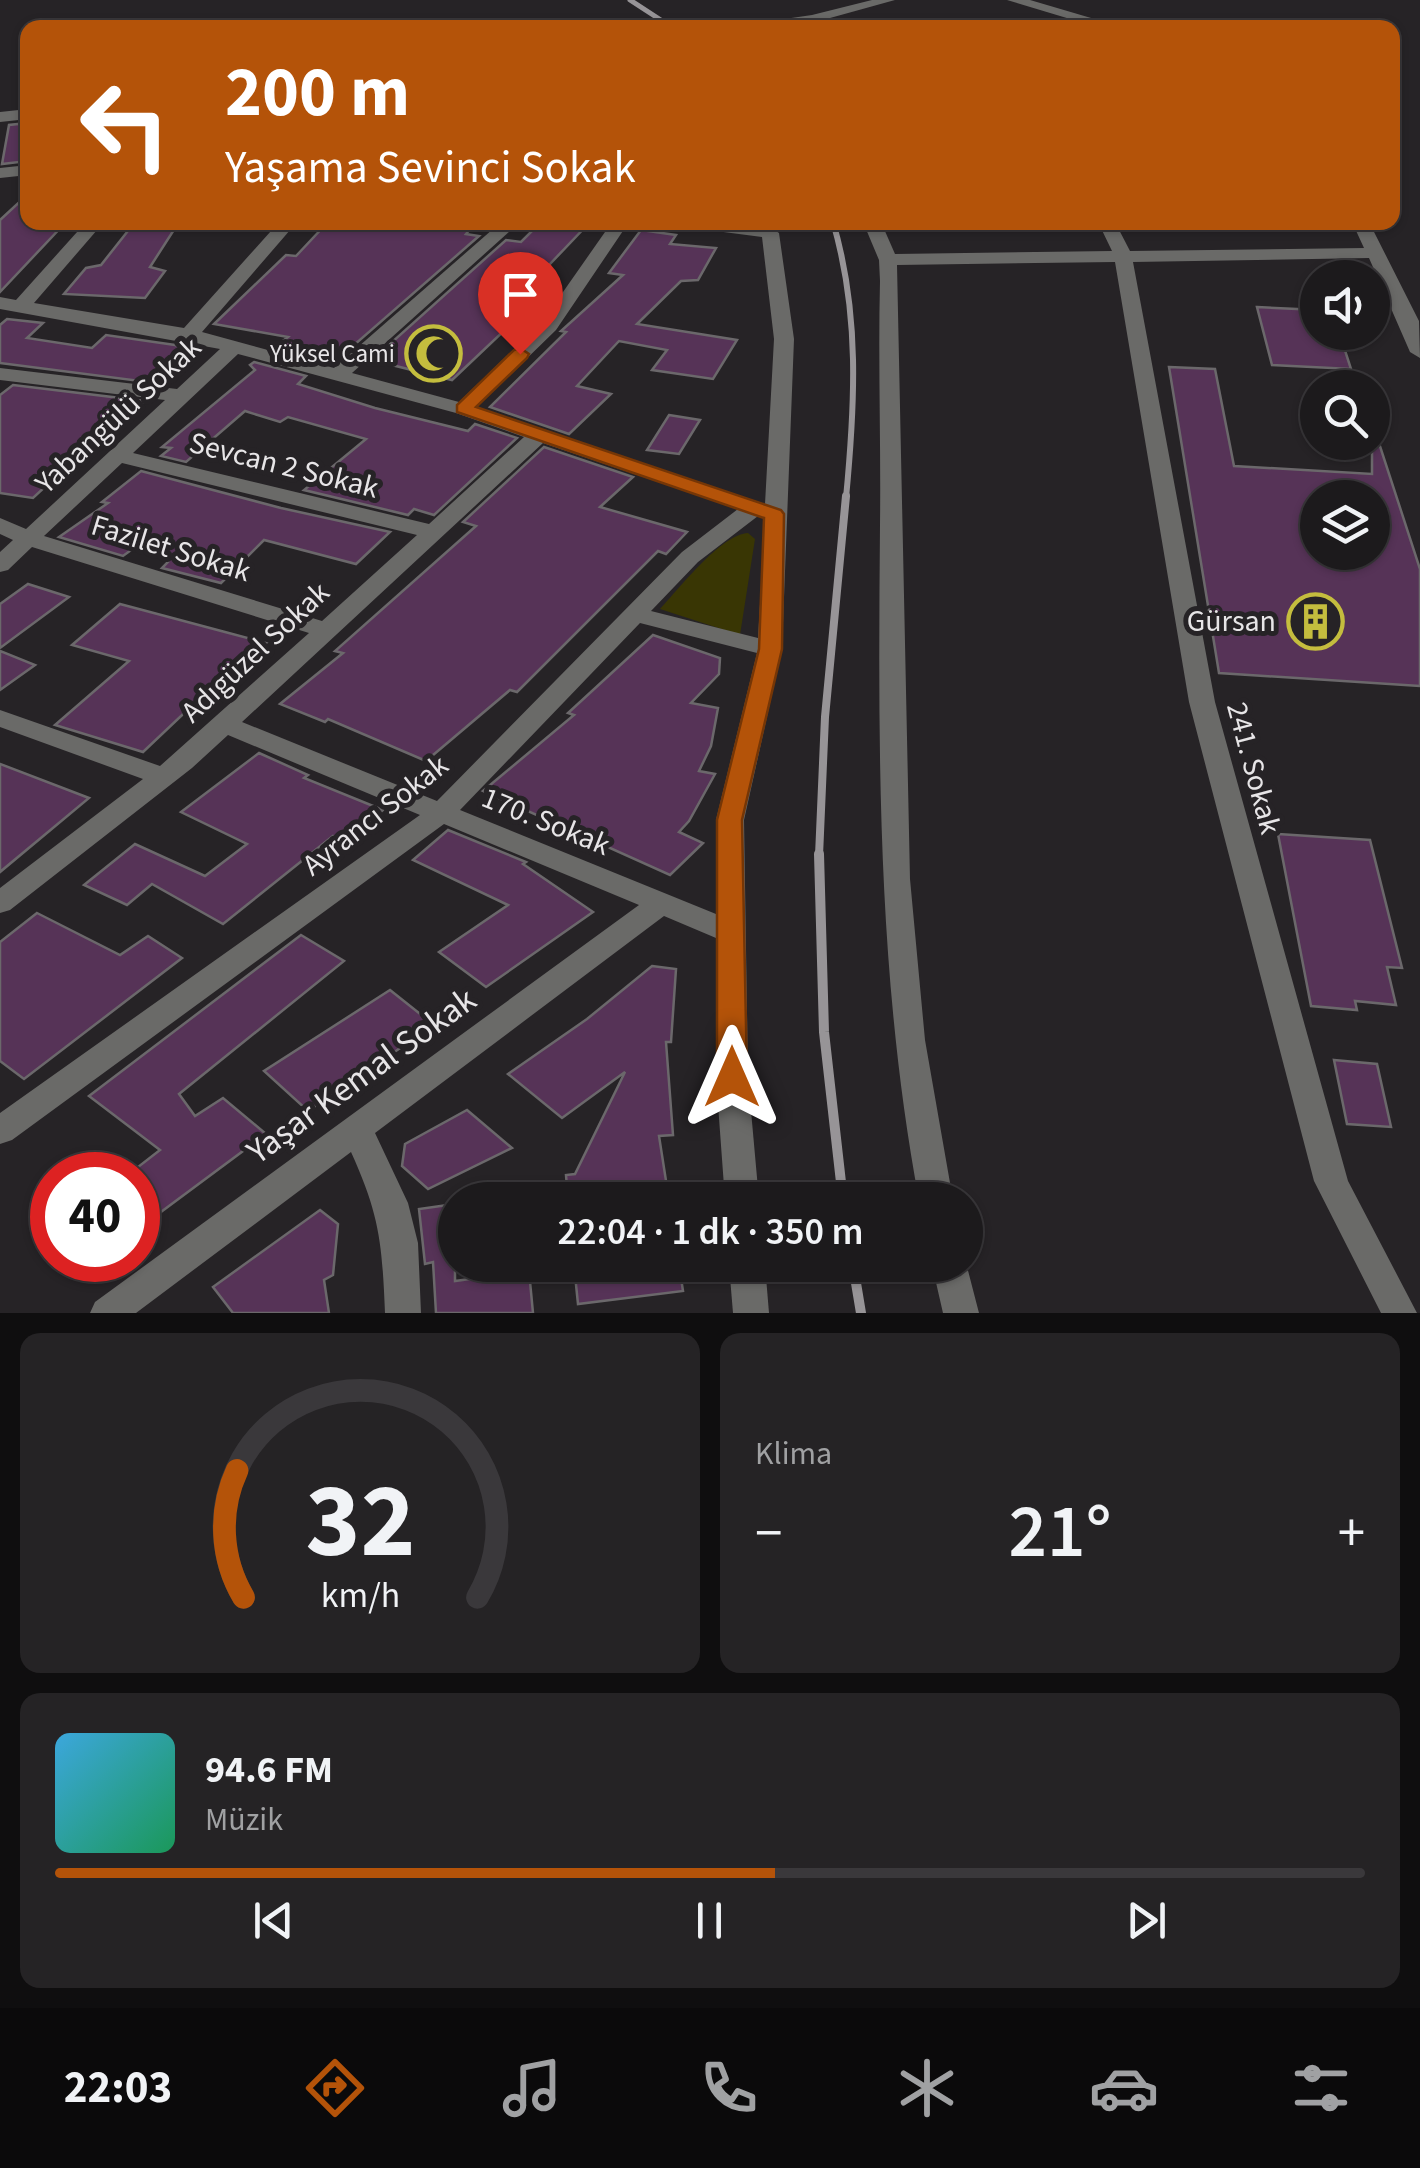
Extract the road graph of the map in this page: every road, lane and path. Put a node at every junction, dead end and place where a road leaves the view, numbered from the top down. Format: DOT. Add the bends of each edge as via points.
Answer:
graph roads {
  1 [pos="888,0"];
  2 [pos="1014,0"];
  3 [pos="802,20"];
  4 [pos="1088,20"];
  5 [pos="88,230"];
  6 [pos="282,230"];
  7 [pos="503,230"];
  8 [pos="615,230"];
  9 [pos="769,230"];
  10 [pos="875,230"];
  11 [pos="1110,230"];
  12 [pos="1364,230"];
  13 [pos="1375,252"];
  14 [pos="1123,256"];
  15 [pos="888,260"];
  16 [pos="11,305"];
  17 [pos="189,335"];
  18 [pos="234,348"];
  19 [pos="1420,352"];
  20 [pos="0,374"];
  21 [pos="337,376"];
  22 [pos="184,396"];
  23 [pos="463,408"];
  24 [pos="540,433"];
  25 [pos="120,456"];
  26 [pos="764,511"];
  27 [pos="0,526"];
  28 [pos="433,532"];
  29 [pos="30,538"];
  30 [pos="0,565"];
  31 [pos="635,614"];
  32 [pos="325,630"];
  33 [pos="770,649"];
  34 [pos="0,718"];
  35 [pos="225,724"];
  36 [pos="164,777"];
  37 [pos="441,813"];
  38 [pos="0,903"];
  39 [pos="662,904"];
  40 [pos="731,932"];
  41 [pos="356,1128"];
  42 [pos="0,1132"];
  43 [pos="741,1182"];
  44 [pos="932,1182"];
  45 [pos="748,1282"];
  46 [pos="954,1282"];
  47 [pos="108,1313"];
  48 [pos="403,1313"];
  49 [pos="751,1313"];
  50 [pos="961,1313"];
  51 [pos="1398,1313"];
  1 -- 3 [label="street"];
  2 -- 4 [label="street"];
  5 -- 16 [label="street"];
  6 -- 17 [label="street"];
  7 -- 21 [label="street"];
  8 -- 23 [label="street" via="549,326"];
  9 -- 26 [label="street" via="784,338"];
  10 -- 15 [label="street"];
  11 -- 14 [label="street, 241. Sokak"];
  12 -- 13 [label="street"];
  13 -- 14 [label="street"];
  13 -- 19 [label="street"];
  14 -- 15 [label="street"];
  14 -- 51 [label="street, 241. Sokak" via="1207,721 1332,1181"];
  15 -- 44 [label="street" via="896,910"];
  16 -- 17 [label="street"];
  17 -- 18 [label="street"];
  18 -- 21 [label="street"];
  18 -- 22 [label="street, Yabangülü Sokak"];
  20 -- 22 [label="street"];
  21 -- 23 [label="street"];
  22 -- 25 [label="street, Yabangülü Sokak"];
  23 -- 24 [label="street"];
  24 -- 26 [label="street"];
  24 -- 28 [label="street, Adıgüzel Sokak"];
  25 -- 28 [label="street, Sevcan 2 Sokak"];
  25 -- 29 [label="street, Yabangülü Sokak"];
  26 -- 31 [label="street, Ayrancı Sokak" via="690,558"];
  26 -- 33 [label="street"];
  27 -- 29 [label="street, Fazilet Sokak"];
  28 -- 32 [label="street, Adıgüzel Sokak"];
  29 -- 30 [label="street, Yabangülü Sokak"];
  29 -- 32 [label="street, Fazilet Sokak"];
  31 -- 33 [label="street"];
  31 -- 37 [label="street, Ayrancı Sokak"];
  32 -- 35 [label="street, Adıgüzel Sokak"];
  33 -- 40 [label="street" via="730,820"];
  34 -- 36 [label="street"];
  35 -- 36 [label="street, Adıgüzel Sokak"];
  35 -- 37 [label="street, 170. Sokak"];
  36 -- 38 [label="street, Adıgüzel Sokak"];
  37 -- 39 [label="street, 170. Sokak"];
  37 -- 42 [label="street, Ayrancı Sokak"];
  39 -- 40 [label="street, 170. Sokak"];
  39 -- 41 [label="street, Yaşar Kemal Sokak"];
  40 -- 43 [label="street"];
  41 -- 47 [label="street, Yaşar Kemal Sokak"];
  41 -- 48 [label="street" via="392,1203"];
  45 -- 49 [label="street"];
  46 -- 50 [label="street"];
}
